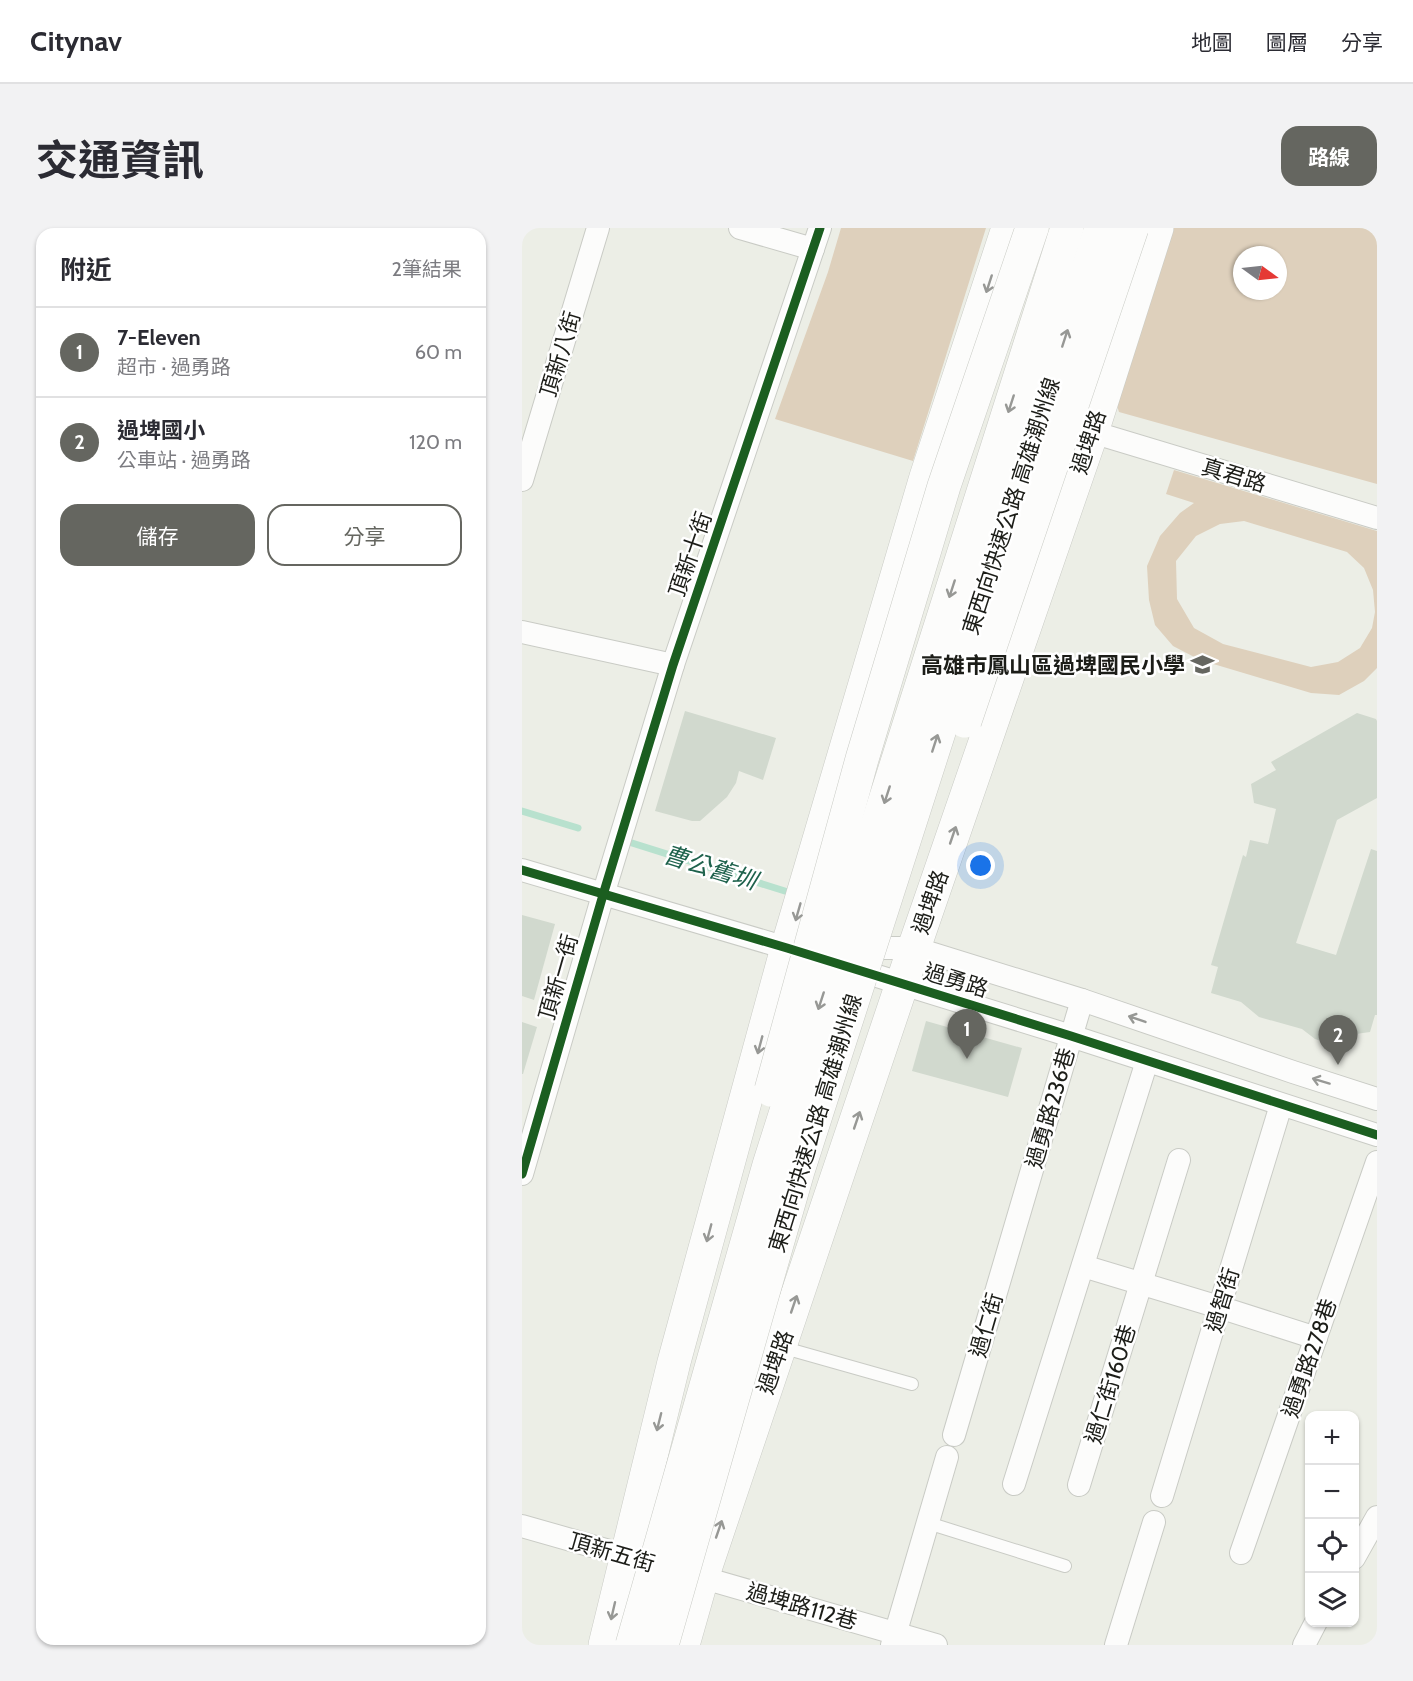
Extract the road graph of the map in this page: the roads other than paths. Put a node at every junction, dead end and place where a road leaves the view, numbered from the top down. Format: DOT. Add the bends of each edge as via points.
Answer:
graph roads {
  1 [pos="598,228"];
  2 [pos="740,228"];
  3 [pos="1008,228"];
  4 [pos="1032,228"];
  5 [pos="1067,228"];
  6 [pos="1101,228"];
  7 [pos="1132,228"];
  8 [pos="1157,228"];
  9 [pos="816,239"];
  10 [pos="1092,432"];
  11 [pos="522,480"];
  12 [pos="1377,518"];
  13 [pos="522,632"];
  14 [pos="673,665"];
  15 [pos="522,870"];
  16 [pos="603,895"];
  17 [pos="787,948"];
  18 [pos="914,948"];
  19 [pos="902,984"];
  20 [pos="1082,1000"];
  21 [pos="1071,1036"];
  22 [pos="1147,1061"];
  23 [pos="1377,1099"];
  24 [pos="1281,1105"];
  25 [pos="531,1111"];
  26 [pos="1377,1135"];
  27 [pos="1179,1160"];
  28 [pos="1377,1162"];
  29 [pos="522,1174"];
  30 [pos="1018,1216"];
  31 [pos="1083,1266"];
  32 [pos="1141,1284"];
  33 [pos="1220,1307"];
  34 [pos="1316,1338"];
  35 [pos="780,1347"];
  36 [pos="723,1377"];
  37 [pos="912,1384"];
  38 [pos="954,1435"];
  39 [pos="948,1457"];
  40 [pos="1014,1484"];
  41 [pos="1079,1485"];
  42 [pos="1162,1496"];
  43 [pos="1377,1517"];
  44 [pos="1154,1522"];
  45 [pos="928,1523"];
  46 [pos="522,1526"];
  47 [pos="1359,1549"];
  48 [pos="1241,1553"];
  49 [pos="626,1556"];
  50 [pos="1065,1566"];
  51 [pos="702,1578"];
  52 [pos="1314,1627"];
  53 [pos="894,1639"];
  54 [pos="605,1645"];
  55 [pos="632,1645"];
  56 [pos="662,1645"];
  57 [pos="683,1645"];
  58 [pos="936,1645"];
  59 [pos="1116,1645"];
  60 [pos="1304,1645"];
  1 -- 11 [label="street, 頂新八街"];
  2 -- 9 [label="street"];
  3 -- 17 [label="main road, one-way" via="926,477"];
  4 -- 36 [label="main road, bridge" via="944,486 859,770 730,1238"];
  5 -- 36 [label="main road, 東西向快速公路 高雄潮州線, one-way, bridge" via="769,1165"];
  36 -- 6 [label="main road, 東西向快速公路 高雄潮州線, one-way, bridge" via="798,1171"];
  7 -- 36 [label="main road, bridge" via="880,968 787,1255"];
  8 -- 10 [label="main road, 過埤路"];
  9 -- 14 [label="street, 頂新十街"];
  10 -- 12 [label="street, 真君路"];
  18 -- 10 [label="main road, 過埤路, one-way"];
  13 -- 14 [label="street"];
  14 -- 16 [label="street, 頂新十街"];
  15 -- 16 [label="street, 過勇路"];
  16 -- 17 [label="street, 過勇路"];
  16 -- 25 [label="street, 頂新一街"];
  17 -- 18 [label="street, 過勇路"];
  17 -- 19 [label="street, 過勇路"];
  17 -- 49 [label="main road, one-way" via="674,1362"];
  18 -- 19 [label="main road, 過埤路"];
  18 -- 20 [label="street, 過勇路"];
  19 -- 21 [label="street, 過勇路"];
  35 -- 19 [label="main road, 過埤路, one-way"];
  20 -- 21 [label="street, 過勇路236巷"];
  23 -- 20 [label="street, 過勇路, one-way"];
  21 -- 22 [label="street, 過勇路"];
  21 -- 30 [label="street, 過勇路236巷"];
  22 -- 24 [label="street, 過勇路"];
  22 -- 31 [label="street"];
  24 -- 26 [label="street, 過勇路"];
  24 -- 33 [label="street, 過智街"];
  25 -- 29 [label="street, 頂新一街"];
  27 -- 32 [label="street, 過仁街160巷"];
  28 -- 34 [label="street, 過勇路278巷"];
  30 -- 38 [label="street, 過仁街"];
  31 -- 32 [label="street"];
  31 -- 40 [label="street"];
  32 -- 33 [label="street"];
  32 -- 41 [label="street, 過仁街160巷"];
  33 -- 34 [label="street"];
  33 -- 42 [label="street, 過智街"];
  34 -- 48 [label="street, 過勇路278巷"];
  35 -- 37 [label="lane"];
  51 -- 35 [label="main road, 過埤路, one-way"];
  36 -- 55 [label="main road, 東西向快速公路 高雄潮州線, bridge"];
  36 -- 56 [label="main road, 東西向快速公路 高雄潮州線, bridge"];
  39 -- 45 [label="street"];
  43 -- 47 [label="street"];
  44 -- 59 [label="street"];
  45 -- 50 [label="lane"];
  45 -- 53 [label="street"];
  46 -- 49 [label="street, 頂新五街"];
  49 -- 51 [label="street, 頂新五街"];
  49 -- 54 [label="main road, one-way"];
  51 -- 53 [label="street, 過埤路112巷"];
  51 -- 57 [label="main road, 過埤路"];
  52 -- 60 [label="street"];
  53 -- 58 [label="street, 過埤路112巷"];
}
